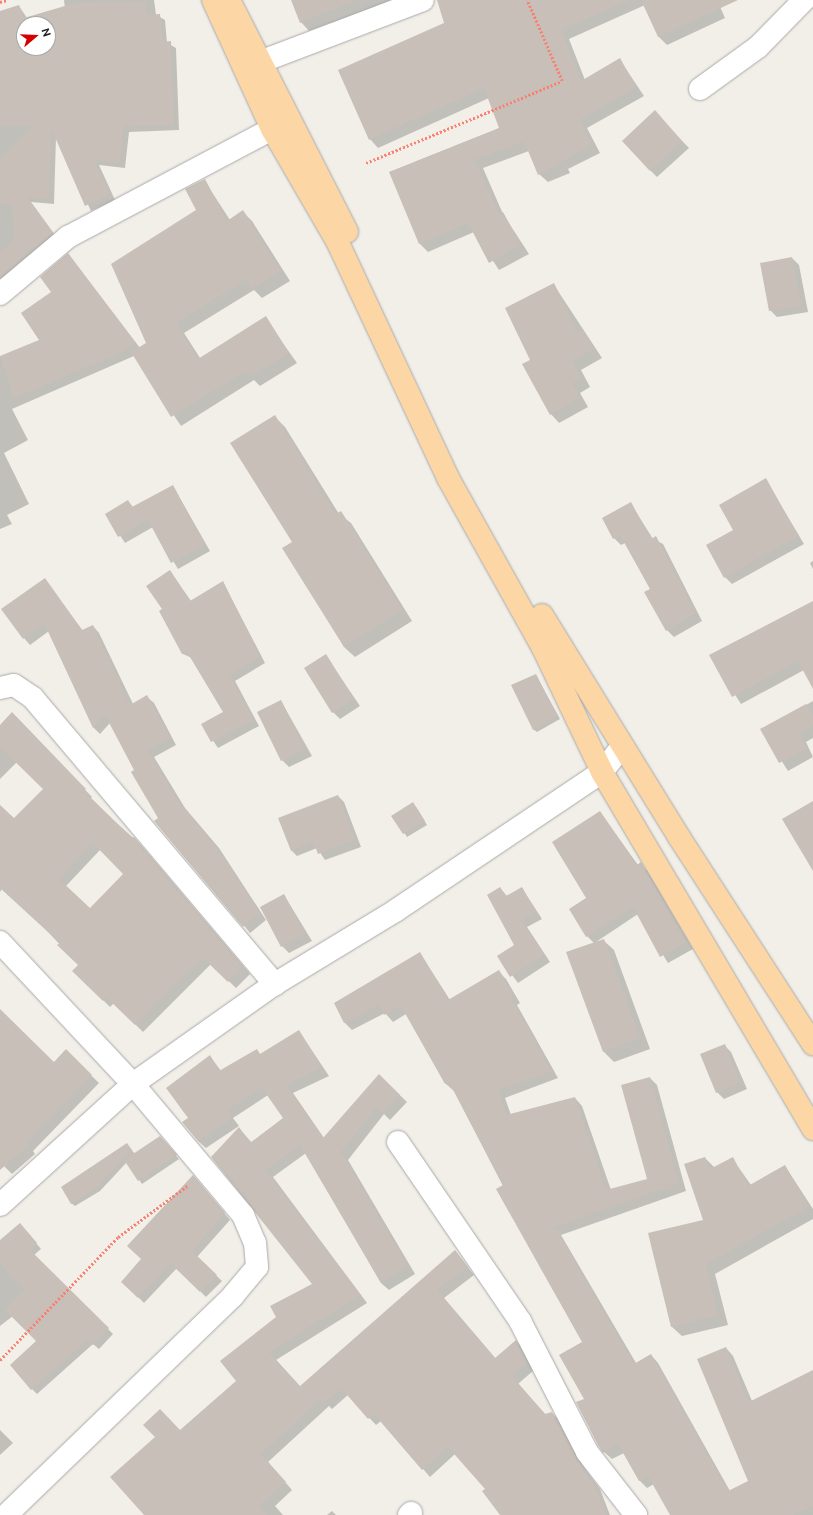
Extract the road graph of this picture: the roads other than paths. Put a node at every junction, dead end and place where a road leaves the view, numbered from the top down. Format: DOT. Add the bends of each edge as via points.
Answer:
graph roads {
  1 [pos="213,0"];
  2 [pos="229,0"];
  3 [pos="423,0"];
  4 [pos="804,0"];
  5 [pos="260,62"];
  6 [pos="700,89"];
  7 [pos="272,130"];
  8 [pos="0,294"];
  9 [pos="0,688"];
  10 [pos="622,746"];
  11 [pos="602,772"];
  12 [pos="0,942"];
  13 [pos="276,984"];
  14 [pos="813,1044"];
  15 [pos="133,1084"];
  16 [pos="813,1129"];
  17 [pos="398,1142"];
  18 [pos="0,1204"];
  19 [pos="6,1515"];
  20 [pos="636,1515"];
  1 -- 7 [label="main road"];
  2 -- 5 [label="main road"];
  3 -- 5 [label="street"];
  4 -- 6 [label="street" via="758,46"];
  5 -- 10 [label="main road" via="346,229 458,466 552,634"];
  7 -- 8 [label="street" via="68,237"];
  7 -- 11 [label="main road" via="338,243 448,478 542,646"];
  9 -- 13 [label="street" via="14,685 33,698"];
  10 -- 11 [label="street"];
  10 -- 14 [label="main road"];
  11 -- 13 [label="street" via="395,911"];
  11 -- 16 [label="main road"];
  12 -- 15 [label="street"];
  13 -- 15 [label="street"];
  15 -- 18 [label="street"];
  15 -- 19 [label="street" via="243,1215 255,1243 257,1267 233,1296"];
  17 -- 20 [label="street" via="520,1321 587,1452"];
}
